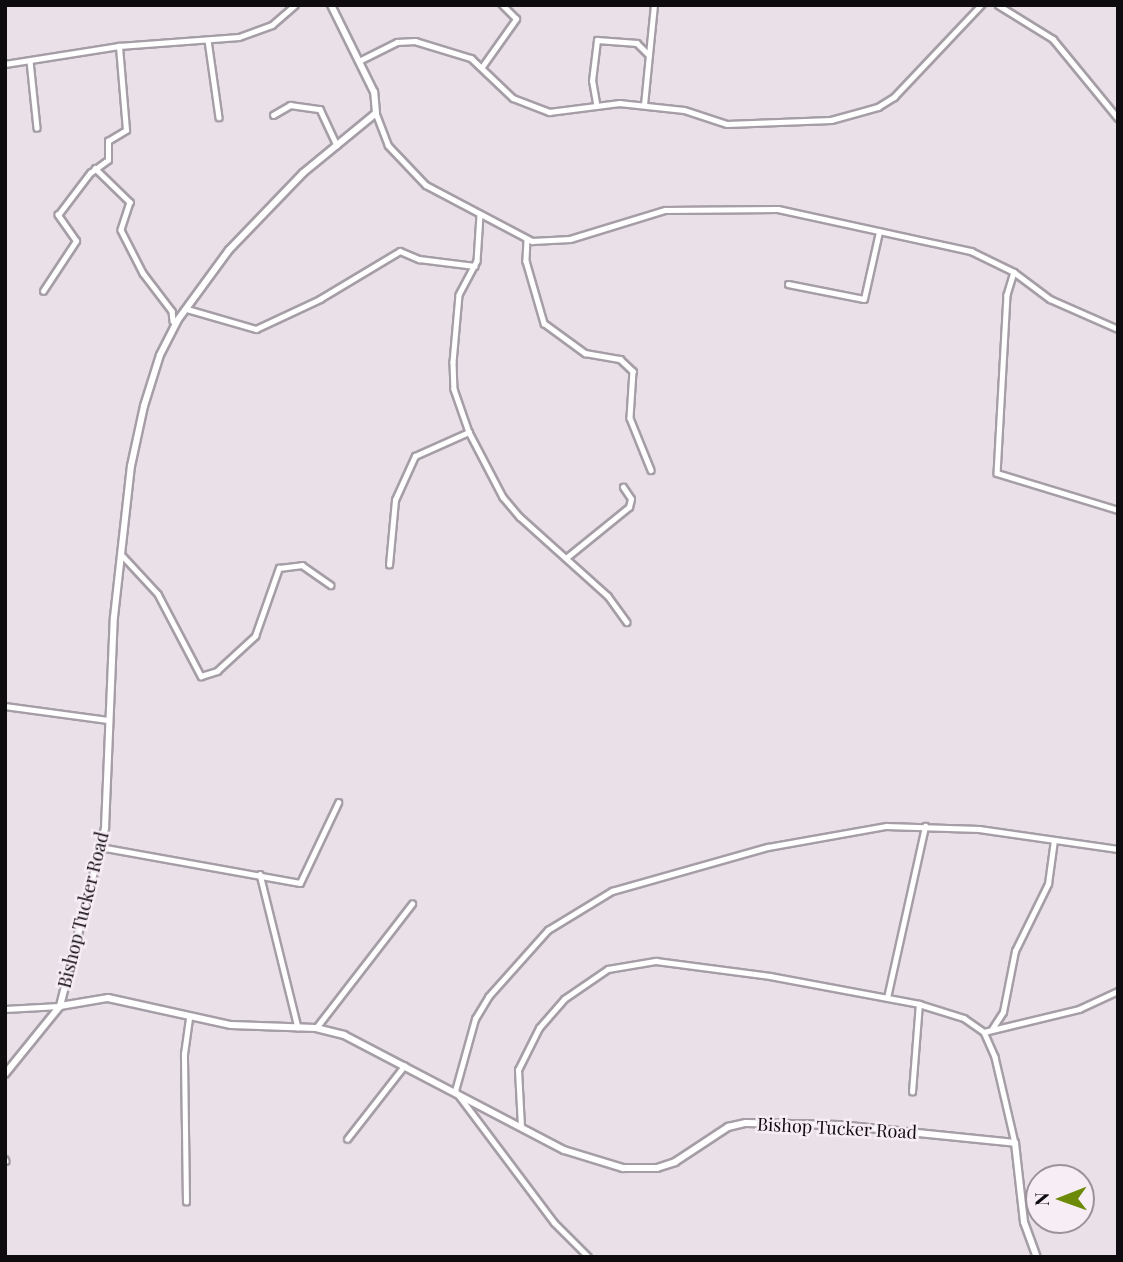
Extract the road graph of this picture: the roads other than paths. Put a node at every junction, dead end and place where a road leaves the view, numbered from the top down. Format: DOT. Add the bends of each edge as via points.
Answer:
graph roads {
  1 [pos="295,5"];
  2 [pos="331,5"];
  3 [pos="502,5"];
  4 [pos="654,5"];
  5 [pos="981,5"];
  6 [pos="998,5"];
  7 [pos="208,40"];
  8 [pos="119,46"];
  9 [pos="649,55"];
  10 [pos="30,61"];
  11 [pos="359,61"];
  12 [pos="5,64"];
  13 [pos="482,67"];
  14 [pos="596,103"];
  15 [pos="645,105"];
  16 [pos="376,113"];
  17 [pos="273,115"];
  18 [pos="219,117"];
  19 [pos="1118,118"];
  20 [pos="37,128"];
  21 [pos="337,145"];
  22 [pos="95,168"];
  23 [pos="480,215"];
  24 [pos="879,232"];
  25 [pos="527,240"];
  26 [pos="475,266"];
  27 [pos="1014,272"];
  28 [pos="788,284"];
  29 [pos="43,291"];
  30 [pos="187,309"];
  31 [pos="173,321"];
  32 [pos="1118,329"];
  33 [pos="469,432"];
  34 [pos="651,470"];
  35 [pos="624,487"];
  36 [pos="1118,510"];
  37 [pos="120,553"];
  38 [pos="566,558"];
  39 [pos="389,565"];
  40 [pos="331,585"];
  41 [pos="627,622"];
  42 [pos="5,706"];
  43 [pos="107,720"];
  44 [pos="338,803"];
  45 [pos="925,826"];
  46 [pos="1054,840"];
  47 [pos="100,847"];
  48 [pos="1118,849"];
  49 [pos="260,874"];
  50 [pos="412,904"];
  51 [pos="1118,990"];
  52 [pos="887,998"];
  53 [pos="919,1004"];
  54 [pos="60,1006"];
  55 [pos="5,1009"];
  56 [pos="189,1017"];
  57 [pos="298,1028"];
  58 [pos="316,1028"];
  59 [pos="992,1029"];
  60 [pos="984,1032"];
  61 [pos="404,1065"];
  62 [pos="5,1074"];
  63 [pos="455,1091"];
  64 [pos="912,1092"];
  65 [pos="521,1128"];
  66 [pos="347,1139"];
  67 [pos="1015,1143"];
  68 [pos="186,1202"];
  69 [pos="588,1257"];
  70 [pos="1037,1257"];
  1 -- 7 [label="street" via="262,30"];
  2 -- 11 [label="main road"];
  3 -- 13 [label="street" via="516,19"];
  4 -- 9 [label="street"];
  5 -- 15 [label="street" via="913,79 878,107 831,120 727,124 684,110"];
  6 -- 19 [label="street" via="1053,38"];
  7 -- 8 [label="street"];
  7 -- 18 [label="street"];
  8 -- 10 [label="street"];
  8 -- 22 [label="street" via="126,130 108,141 108,160"];
  9 -- 14 [label="street" via="637,43 597,40 592,81"];
  9 -- 15 [label="street"];
  10 -- 12 [label="street"];
  10 -- 20 [label="street"];
  11 -- 13 [label="street" via="405,41 453,49"];
  11 -- 16 [label="main road" via="374,92"];
  13 -- 14 [label="street" via="513,98 533,108 557,112"];
  14 -- 15 [label="street"];
  16 -- 21 [label="main road, Bishop Tucker Road"];
  16 -- 23 [label="street" via="388,145 407,168 426,185"];
  17 -- 21 [label="street" via="290,105 320,109"];
  21 -- 30 [label="main road, Bishop Tucker Road" via="303,173 229,250"];
  22 -- 29 [label="street" via="58,215 76,241"];
  22 -- 31 [label="street" via="130,202 130,213 120,226 122,234 149,284 172,311"];
  23 -- 25 [label="street"];
  23 -- 26 [label="street"];
  24 -- 25 [label="street" via="793,211 749,206 665,209 569,239"];
  24 -- 27 [label="street" via="971,251"];
  24 -- 28 [label="street" via="863,299"];
  25 -- 34 [label="street" via="526,261 544,323 585,353 620,359 633,371 630,418"];
  26 -- 30 [label="street" via="419,259 400,251 320,299 256,329"];
  26 -- 33 [label="street" via="459,295 452,378"];
  27 -- 32 [label="street" via="1050,299"];
  27 -- 36 [label="street" via="1007,302 997,473"];
  30 -- 37 [label="main road, Bishop Tucker Road" via="160,355 144,406"];
  33 -- 38 [label="street" via="503,497 529,528"];
  33 -- 39 [label="street" via="415,456 395,500"];
  35 -- 38 [label="street" via="631,499 629,507"];
  37 -- 40 [label="street" via="158,594 201,676 217,671 255,636 279,568 302,565"];
  37 -- 43 [label="main road, Bishop Tucker Road"];
  38 -- 41 [label="street" via="608,596"];
  42 -- 43 [label="street"];
  43 -- 47 [label="main road, Bishop Tucker Road" via="106,810"];
  44 -- 49 [label="street" via="303,882"];
  45 -- 46 [label="street"];
  45 -- 52 [label="street"];
  45 -- 63 [label="street" via="886,826 768,847 612,891 548,930 488,997 475,1019"];
  46 -- 48 [label="street"];
  46 -- 59 [label="street" via="1048,884 1015,951 1003,1013"];
  47 -- 49 [label="street"];
  47 -- 54 [label="main road, Bishop Tucker Road"];
  49 -- 57 [label="street"];
  50 -- 58 [label="street"];
  51 -- 59 [label="street" via="1079,1009"];
  52 -- 53 [label="street"];
  52 -- 65 [label="street" via="669,962 608,969 564,999 522,1054"];
  53 -- 60 [label="street" via="964,1018"];
  53 -- 64 [label="street"];
  54 -- 55 [label="street"];
  54 -- 56 [label="main road, Bishop Tucker Road" via="108,998"];
  54 -- 62 [label="main road"];
  56 -- 57 [label="main road, Bishop Tucker Road" via="250,1027"];
  56 -- 68 [label="street" via="184,1054"];
  57 -- 58 [label="main road, Bishop Tucker Road"];
  58 -- 61 [label="main road, Bishop Tucker Road" via="344,1035"];
  59 -- 60 [label="street"];
  60 -- 67 [label="street" via="1000,1070"];
  61 -- 63 [label="main road, Bishop Tucker Road"];
  61 -- 66 [label="street"];
  63 -- 65 [label="main road, Bishop Tucker Road"];
  63 -- 69 [label="street" via="554,1223"];
  65 -- 67 [label="main road, Bishop Tucker Road" via="599,1164 639,1170 676,1162 718,1133 746,1123 839,1125"];
  67 -- 70 [label="main road" via="1024,1222"];
}
